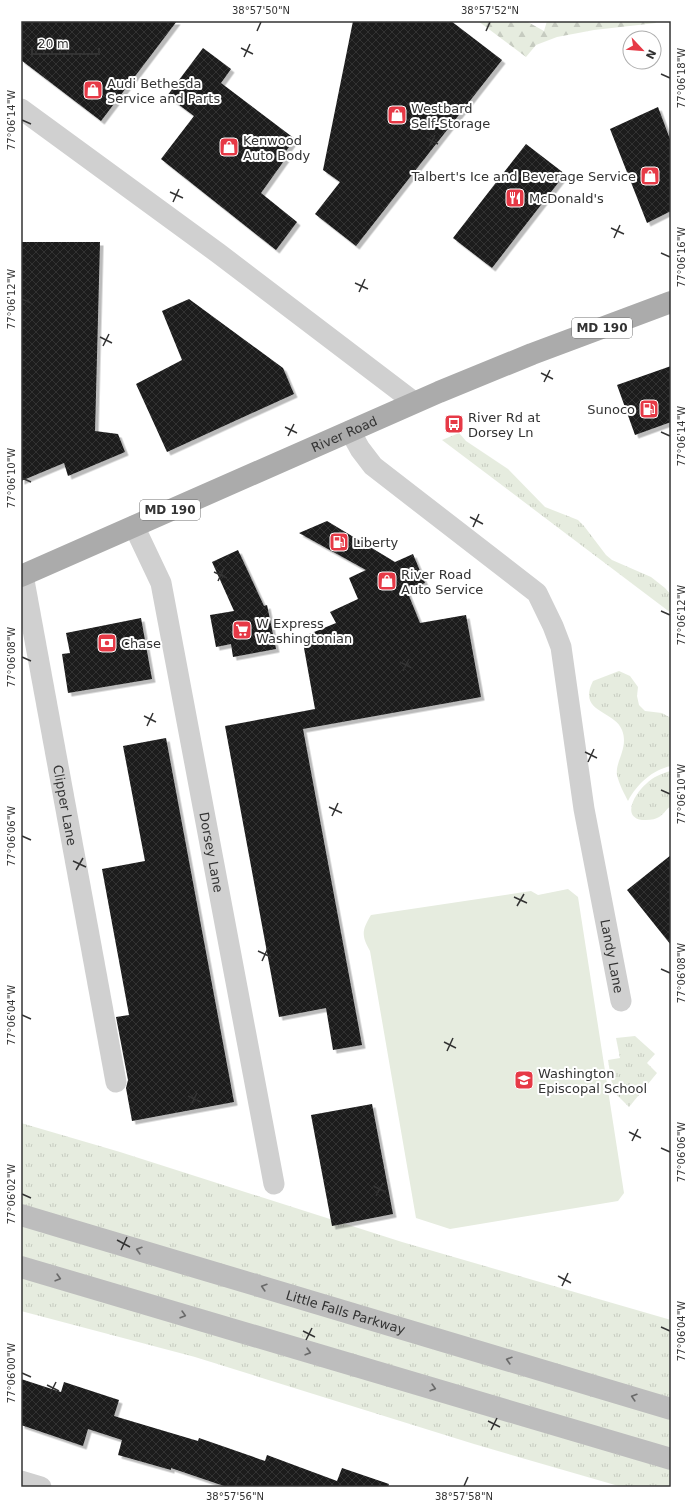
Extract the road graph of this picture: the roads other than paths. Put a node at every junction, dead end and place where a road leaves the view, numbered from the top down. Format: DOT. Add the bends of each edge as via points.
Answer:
graph roads {
  1 [pos="21,109"];
  2 [pos="671,302"];
  3 [pos="414,402"];
  4 [pos="350,431"];
  5 [pos="134,526"];
  6 [pos="22,576"];
  7 [pos="621,1001"];
  8 [pos="116,1082"];
  9 [pos="274,1184"];
  10 [pos="21,1215"];
  11 [pos="21,1267"];
  12 [pos="671,1409"];
  13 [pos="671,1459"];
  14 [pos="21,1481"];
  15 [pos="41,1487"];
  1 -- 3 [label="street" via="218,253"];
  2 -- 3 [label="main road, River Road / MD 190"];
  3 -- 4 [label="main road, River Road / MD 190"];
  4 -- 5 [label="main road, River Road / MD 190"];
  4 -- 7 [label="street, Landy Lane" via="373,466 537,593 553,626 560,647 584,809"];
  5 -- 6 [label="main road, River Road / MD 190"];
  5 -- 9 [label="street, Dorsey Lane" via="161,583"];
  6 -- 8 [label="street, Clipper Lane"];
  12 -- 10 [label="main road, Little Falls Parkway, one-way"];
  11 -- 13 [label="main road, one-way"];
  14 -- 15 [label="street"];
}
